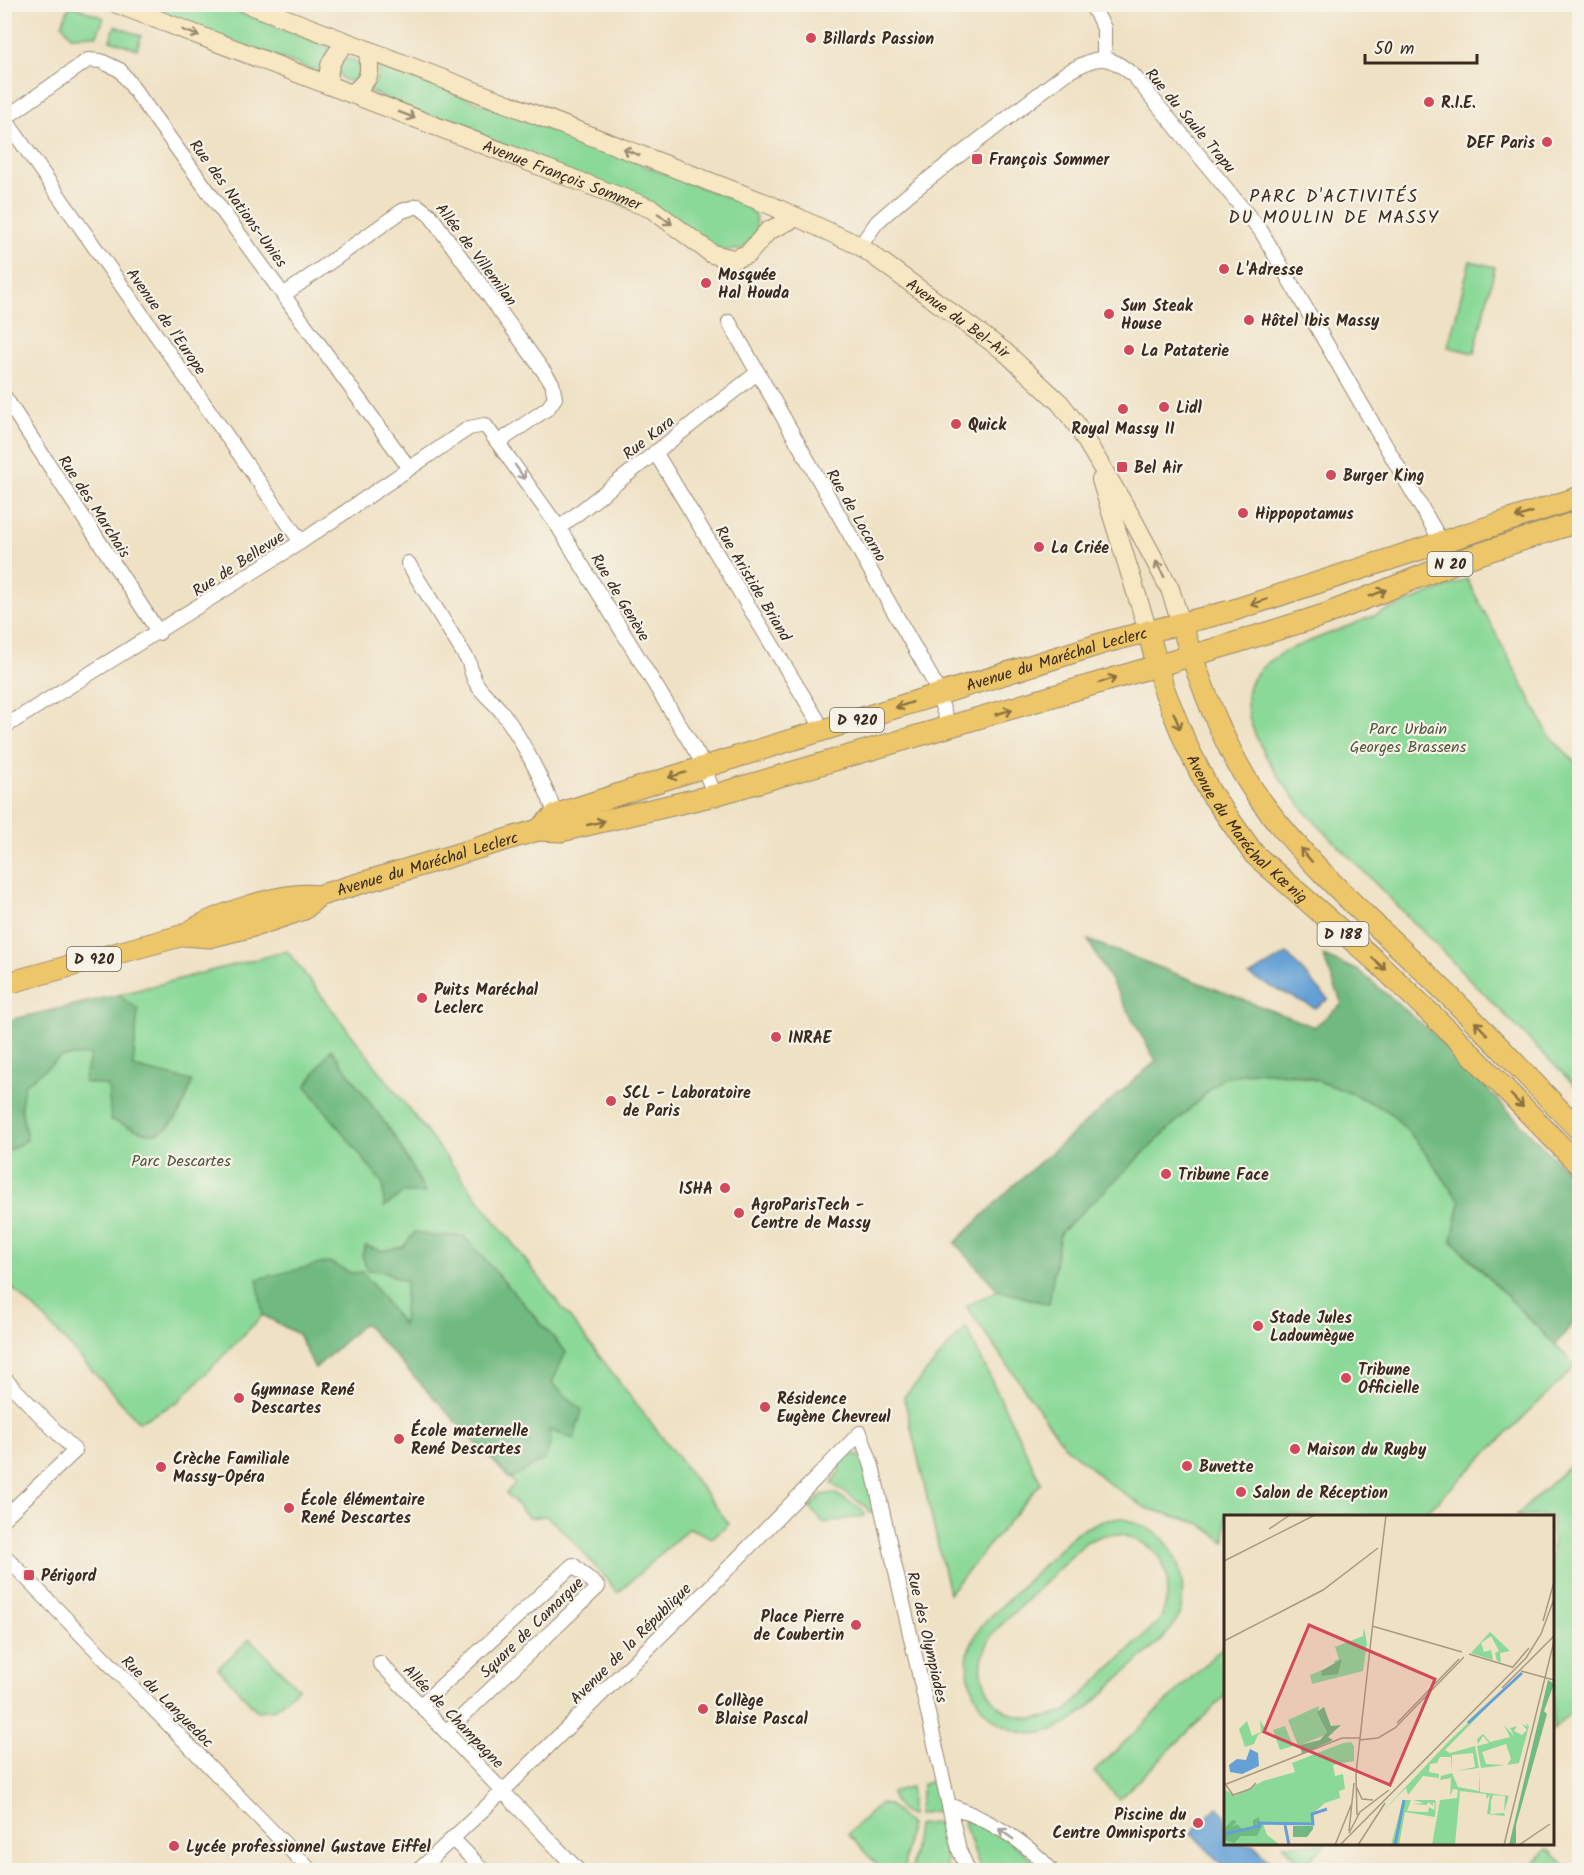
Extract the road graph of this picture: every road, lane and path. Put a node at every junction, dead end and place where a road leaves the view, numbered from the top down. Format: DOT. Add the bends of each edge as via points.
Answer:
graph roads {
  1 [pos="117,4"];
  2 [pos="248,4"];
  3 [pos="1091,4"];
  4 [pos="346,42"];
  5 [pos="368,50"];
  6 [pos="1104,58"];
  7 [pos="329,85"];
  8 [pos="352,94"];
  9 [pos="5,119"];
  10 [pos="744,195"];
  11 [pos="768,204"];
  12 [pos="797,217"];
  13 [pos="764,236"];
  14 [pos="860,246"];
  15 [pos="285,294"];
  16 [pos="729,322"];
  17 [pos="756,373"];
  18 [pos="4,396"];
  19 [pos="485,425"];
  20 [pos="500,442"];
  21 [pos="655,452"];
  22 [pos="1093,453"];
  23 [pos="409,468"];
  24 [pos="1580,497"];
  25 [pos="1580,521"];
  26 [pos="559,528"];
  27 [pos="1441,541"];
  28 [pos="301,542"];
  29 [pos="408,563"];
  30 [pos="1181,623"];
  31 [pos="1148,632"];
  32 [pos="159,633"];
  33 [pos="1191,656"];
  34 [pos="1157,666"];
  35 [pos="940,694"];
  36 [pos="949,727"];
  37 [pos="4,728"];
  38 [pos="821,732"];
  39 [pos="704,767"];
  40 [pos="715,795"];
  41 [pos="555,815"];
  42 [pos="538,830"];
  43 [pos="4,984"];
  44 [pos="1580,1131"];
  45 [pos="1580,1166"];
  46 [pos="4,1378"];
  47 [pos="860,1433"];
  48 [pos="4,1518"];
  49 [pos="4,1555"];
  50 [pos="380,1663"];
  51 [pos="422,1704"];
  52 [pos="447,1731"];
  53 [pos="503,1791"];
  54 [pos="949,1805"];
  55 [pos="452,1838"];
  56 [pos="959,1850"];
  57 [pos="310,1870"];
  58 [pos="419,1870"];
  59 [pos="483,1870"];
  60 [pos="578,1870"];
  61 [pos="958,1870"];
  62 [pos="969,1870"];
  63 [pos="1051,1870"];
  1 -- 7 [label="street, one-way"];
  2 -- 4 [label="street"];
  3 -- 6 [label="street" via="1104,28"];
  4 -- 5 [label="street"];
  4 -- 7 [label="street" via="332,58"];
  5 -- 8 [label="street" via="370,75"];
  10 -- 5 [label="street, one-way"];
  6 -- 14 [label="street" via="1065,73 909,194 877,222"];
  6 -- 27 [label="street, Rue du Saule Trapu" via="1119,63 1134,76 1261,231"];
  7 -- 8 [label="street"];
  8 -- 13 [label="street, Avenue François Sommer, one-way" via="652,209 712,254 734,260 748,254"];
  9 -- 15 [label="street, Rue des Nations-Unies" via="88,60 120,70"];
  9 -- 28 [label="street, Avenue de l'Europe"];
  10 -- 11 [label="street"];
  10 -- 13 [label="street" via="757,207"];
  11 -- 12 [label="street"];
  11 -- 13 [label="street"];
  12 -- 13 [label="street, Avenue François Sommer"];
  12 -- 14 [label="street, Avenue du Bel-Air"];
  14 -- 22 [label="street, Avenue du Bel-Air" via="1022,366 1060,403"];
  15 -- 20 [label="street, Allée de Villemilan" via="402,211 418,206 430,214 552,383 555,398 548,408"];
  15 -- 23 [label="street, Rue des Nations-Unies"];
  16 -- 17 [label="street, Rue de Locarno"];
  17 -- 21 [label="street, Rue Kara"];
  17 -- 35 [label="street, Rue de Locarno"];
  18 -- 32 [label="street, Rue des Marchais"];
  19 -- 20 [label="street, Rue de Genève"];
  19 -- 23 [label="street, Rue de Bellevue" via="469,428"];
  20 -- 26 [label="street, Rue de Genève, one-way"];
  21 -- 26 [label="street, Rue Kara"];
  21 -- 38 [label="street, Rue Aristide Briand" via="817,719"];
  30 -- 22 [label="street, Avenue du Bel-Air, one-way" via="1170,589"];
  22 -- 31 [label="street, Avenue du Bel-Air"];
  23 -- 28 [label="street, Rue de Bellevue"];
  24 -- 27 [label="main road, Avenue du Maréchal Leclerc / N 20, one-way"];
  33 -- 25 [label="main road, Avenue du Maréchal Leclerc / N 20, one-way" via="1324,615 1464,559"];
  26 -- 39 [label="street, Rue de Genève"];
  27 -- 30 [label="main road, Avenue du Maréchal Leclerc / N 20, one-way" via="1231,611"];
  28 -- 32 [label="street, Rue de Bellevue"];
  29 -- 41 [label="street" via="469,662 472,678 500,711 540,778"];
  30 -- 31 [label="main road, Avenue du Maréchal Leclerc / D 920"];
  30 -- 33 [label="main road, Avenue du Maréchal Kœnig / D 188"];
  31 -- 34 [label="main road, Avenue du Maréchal Kœnig / D 188"];
  31 -- 35 [label="main road, Avenue du Maréchal Leclerc / D 920"];
  32 -- 37 [label="street, Rue de Bellevue"];
  33 -- 34 [label="main road, Avenue du Maréchal Leclerc / N 20"];
  44 -- 33 [label="main road, Avenue du Maréchal Kœnig / D 188, one-way" via="1311,860 1260,800 1239,766"];
  36 -- 34 [label="main road, Avenue du Maréchal Leclerc / D 920, one-way"];
  34 -- 45 [label="main road, Avenue du Maréchal Kœnig / D 188, one-way" via="1186,744 1210,792 1254,854 1444,1026"];
  35 -- 36 [label="street, Rue de Locarno"];
  35 -- 38 [label="main road, Avenue du Maréchal Leclerc / D 920, one-way"];
  36 -- 40 [label="main road, Avenue du Maréchal Leclerc / D 920"];
  38 -- 39 [label="main road, Avenue du Maréchal Leclerc / D 920"];
  39 -- 40 [label="street, Rue de Genève"];
  39 -- 41 [label="main road, Avenue du Maréchal Leclerc / D 920, one-way"];
  42 -- 40 [label="main road, Avenue du Maréchal Leclerc / D 920, one-way" via="561,831"];
  41 -- 42 [label="main road, Avenue du Maréchal Leclerc / D 920"];
  42 -- 43 [label="main road, Avenue du Maréchal Leclerc / D 920" via="318,896 304,909 257,925 209,938 184,935"];
  46 -- 48 [label="street" via="75,1451"];
  47 -- 53 [label="street, Avenue de la République"];
  47 -- 54 [label="street, Rue des Olympiades" via="872,1466"];
  49 -- 57 [label="street, Rue du Languedoc"];
  50 -- 51 [label="street, Allée de Champagne"];
  51 -- 52 [label="street, Allée de Champagne"];
  51 -- 52 [label="street, Square de Camargue" via="573,1565 598,1587"];
  52 -- 53 [label="street, Allée de Champagne"];
  53 -- 55 [label="street, Avenue de la République"];
  53 -- 60 [label="street, Allée de Champagne"];
  54 -- 56 [label="street, Rue des Olympiades"];
  63 -- 54 [label="street, one-way" via="1005,1832"];
  55 -- 58 [label="street, Avenue de la République"];
  55 -- 59 [label="street"];
  56 -- 61 [label="street, Rue des Olympiades"];
  56 -- 62 [label="street, Rue des Olympiades"];
}
